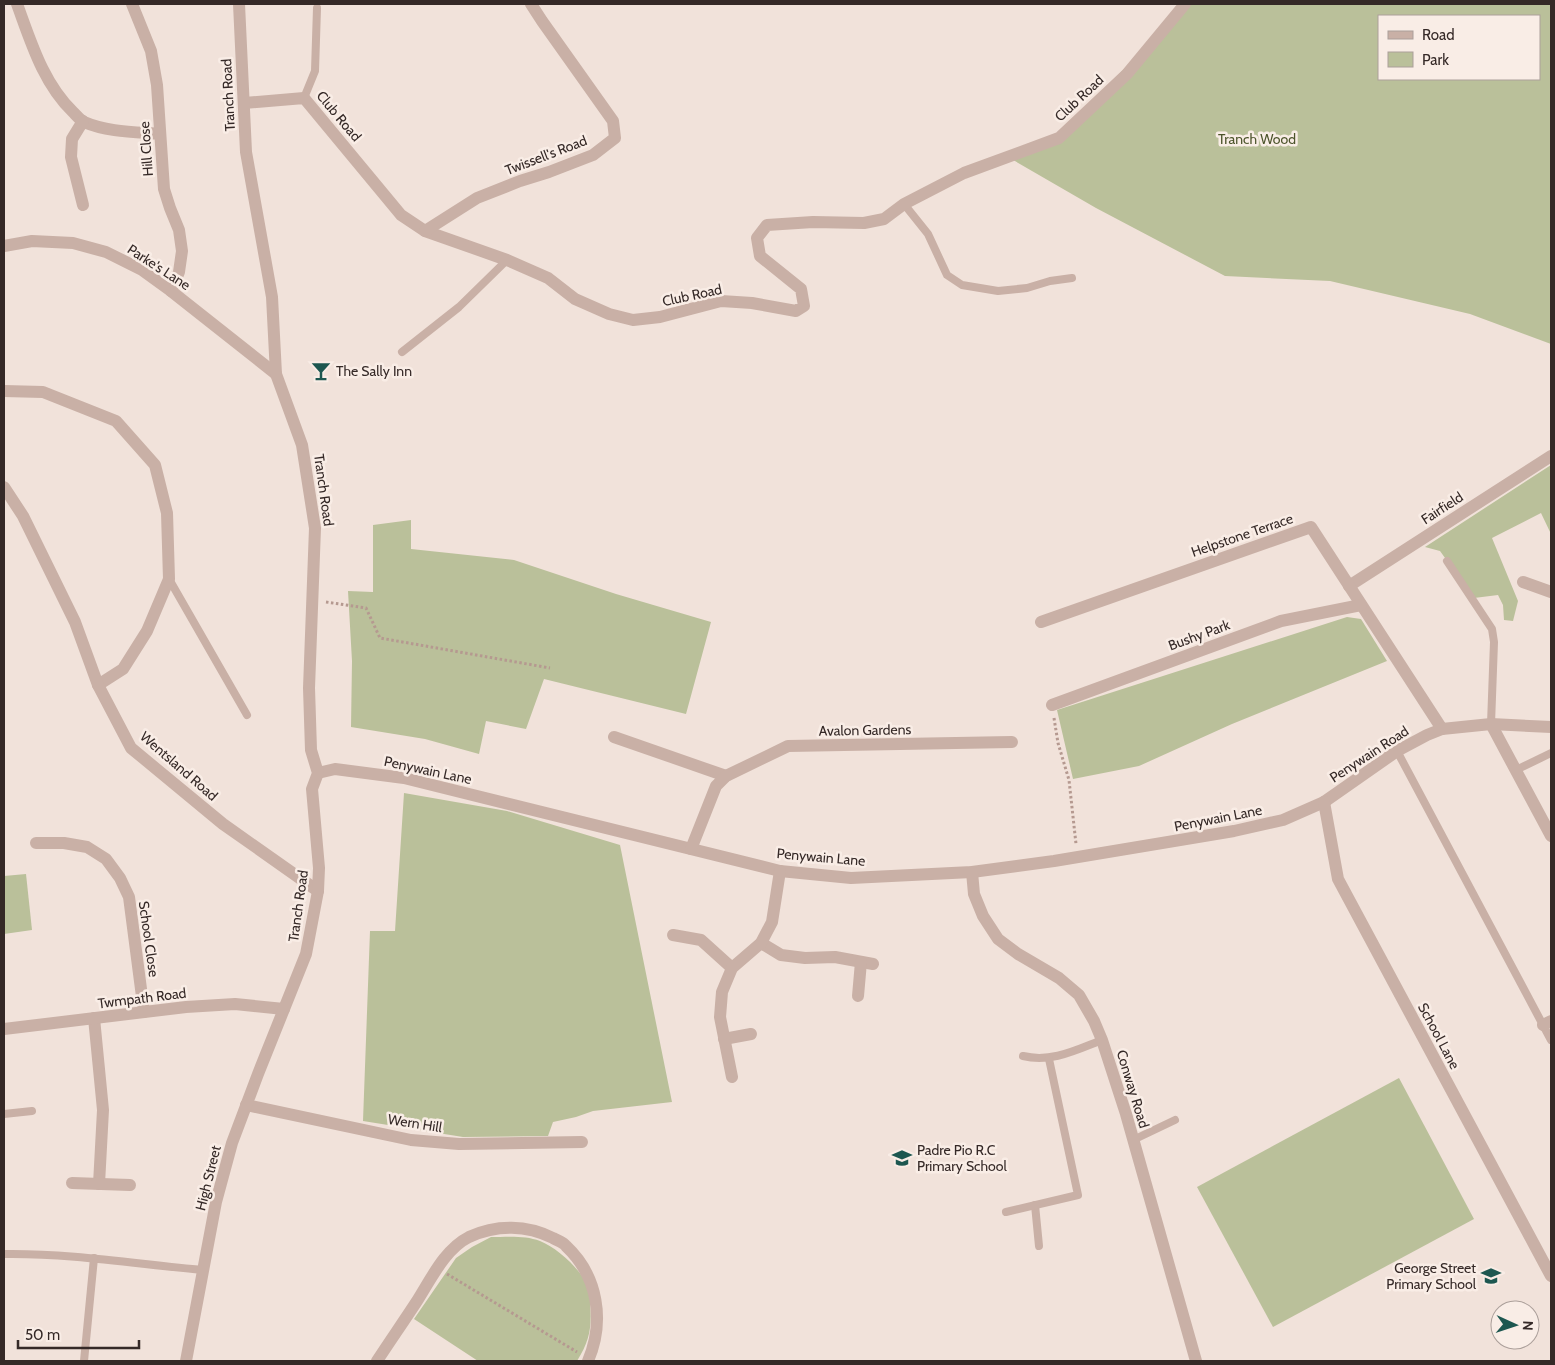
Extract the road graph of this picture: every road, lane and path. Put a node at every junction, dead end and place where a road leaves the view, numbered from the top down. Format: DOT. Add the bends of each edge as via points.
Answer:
graph roads {
  1 [pos="16,4"];
  2 [pos="132,4"];
  3 [pos="239,4"];
  4 [pos="531,4"];
  5 [pos="1185,4"];
  6 [pos="317,8"];
  7 [pos="304,98"];
  8 [pos="244,103"];
  9 [pos="83,121"];
  10 [pos="160,134"];
  11 [pos="904,204"];
  12 [pos="83,205"];
  13 [pos="425,231"];
  14 [pos="4,246"];
  15 [pos="507,260"];
  16 [pos="1072,278"];
  17 [pos="171,291"];
  18 [pos="402,352"];
  19 [pos="276,374"];
  20 [pos="4,391"];
  21 [pos="1551,456"];
  22 [pos="4,487"];
  23 [pos="1446,561"];
  24 [pos="169,579"];
  25 [pos="1523,582"];
  26 [pos="1349,586"];
  27 [pos="1551,592"];
  28 [pos="312,600"];
  29 [pos="1361,605"];
  30 [pos="1041,622"];
  31 [pos="550,668"];
  32 [pos="98,685"];
  33 [pos="1052,705"];
  34 [pos="247,715"];
  35 [pos="1491,724"];
  36 [pos="1551,727"];
  37 [pos="1442,729"];
  38 [pos="614,737"];
  39 [pos="1012,742"];
  40 [pos="1397,751"];
  41 [pos="1551,753"];
  42 [pos="1516,770"];
  43 [pos="318,773"];
  44 [pos="726,776"];
  45 [pos="1324,802"];
  46 [pos="1551,836"];
  47 [pos="36,843"];
  48 [pos="691,849"];
  49 [pos="1078,857"];
  50 [pos="780,871"];
  51 [pos="972,872"];
  52 [pos="318,891"];
  53 [pos="673,935"];
  54 [pos="761,943"];
  55 [pos="732,968"];
  56 [pos="858,996"];
  57 [pos="284,1009"];
  58 [pos="144,1012"];
  59 [pos="94,1018"];
  60 [pos="1547,1023"];
  61 [pos="4,1029"];
  62 [pos="751,1034"];
  63 [pos="724,1039"];
  64 [pos="1102,1040"];
  65 [pos="1551,1040"];
  66 [pos="1023,1056"];
  67 [pos="1048,1059"];
  68 [pos="732,1077"];
  69 [pos="246,1105"];
  70 [pos="32,1111"];
  71 [pos="4,1114"];
  72 [pos="1175,1120"];
  73 [pos="1133,1140"];
  74 [pos="582,1142"];
  75 [pos="72,1183"];
  76 [pos="99,1184"];
  77 [pos="130,1185"];
  78 [pos="1035,1205"];
  79 [pos="1006,1212"];
  80 [pos="1039,1246"];
  81 [pos="4,1254"];
  82 [pos="94,1258"];
  83 [pos="438,1269"];
  84 [pos="203,1270"];
  85 [pos="1551,1276"];
  86 [pos="589,1360"];
  87 [pos="84,1361"];
  88 [pos="186,1361"];
  89 [pos="377,1361"];
  90 [pos="1196,1361"];
  1 -- 9 [label="street" via="44,74 60,100"];
  2 -- 10 [label="street, Hill Close" via="151,52 158,85"];
  3 -- 8 [label="street, Tranch Road"];
  4 -- 13 [label="street, Twissell's Road" via="613,122 615,138 593,155 477,198"];
  5 -- 11 [label="street, Club Road" via="1127,74 1059,138 964,173"];
  6 -- 7 [label="lane" via="315,71"];
  7 -- 8 [label="street, Club Road"];
  7 -- 13 [label="street, Club Road" via="401,215"];
  8 -- 19 [label="street, Tranch Road" via="246,152 272,297"];
  9 -- 10 [label="street" via="106,128"];
  9 -- 12 [label="street" via="72,139 70,157"];
  10 -- 17 [label="street, Hill Close" via="164,189 179,230 182,251 179,272"];
  11 -- 15 [label="street, Club Road" via="884,219 864,223 767,224 757,238 760,256 801,290 804,306 796,311 721,301 633,320 609,314 576,299 548,278"];
  11 -- 16 [label="lane" via="928,234 947,275 962,285 998,291"];
  13 -- 15 [label="street, Club Road"];
  14 -- 17 [label="street, Parke's Lane" via="32,241 73,243 106,252 142,270"];
  15 -- 18 [label="lane" via="459,307"];
  17 -- 19 [label="street, Parke's Lane"];
  19 -- 28 [label="street, Tranch Road" via="302,445 315,528"];
  20 -- 24 [label="street" via="43,392 116,420 154,465 167,513"];
  21 -- 26 [label="street, Fairfield"];
  22 -- 32 [label="street, Wentsland Road" via="24,516 75,622"];
  23 -- 35 [label="lane" via="1492,629"];
  24 -- 32 [label="street" via="147,631 123,669"];
  24 -- 34 [label="lane"];
  25 -- 27 [label="street"];
  26 -- 29 [label="street, Helpstone Terrace"];
  26 -- 30 [label="street, Helpstone Terrace" via="1311,527"];
  28 -- 31 [label="path" via="366,608 380,638"];
  28 -- 43 [label="street, Tranch Road" via="311,750"];
  29 -- 33 [label="street, Bushy Park" via="1280,621"];
  29 -- 37 [label="street, Helpstone Terrace"];
  32 -- 52 [label="street, Wentsland Road" via="131,748 223,824"];
  33 -- 49 [label="path" via="1058,743 1069,780"];
  35 -- 36 [label="street, Penywain Road"];
  35 -- 37 [label="street, Penywain Road"];
  35 -- 42 [label="street"];
  37 -- 40 [label="street, Penywain Road"];
  38 -- 44 [label="street"];
  39 -- 44 [label="street, Avalon Gardens" via="788,746"];
  40 -- 45 [label="street, Penywain Road"];
  40 -- 60 [label="lane"];
  41 -- 42 [label="lane"];
  42 -- 46 [label="street"];
  43 -- 48 [label="street, Penywain Lane" via="335,768 404,778"];
  43 -- 52 [label="street, Tranch Road" via="312,789"];
  44 -- 48 [label="street, Avalon Gardens" via="716,786"];
  45 -- 49 [label="street, Penywain Lane" via="1282,820 1234,831"];
  45 -- 85 [label="street, School Lane" via="1338,879"];
  47 -- 58 [label="street, School Close" via="87,847 106,859 120,878 129,897"];
  48 -- 50 [label="street, Penywain Lane"];
  49 -- 51 [label="street, Penywain Lane"];
  50 -- 51 [label="street, Penywain Lane" via="851,878"];
  50 -- 54 [label="street" via="772,922"];
  51 -- 64 [label="street, Conway Road" via="974,894 998,939 1060,978 1078,995"];
  52 -- 57 [label="street, Tranch Road" via="306,954"];
  53 -- 55 [label="street" via="701,940"];
  54 -- 55 [label="street"];
  54 -- 56 [label="street" via="781,955 835,957 867,963"];
  55 -- 63 [label="street" via="722,992 720,1017"];
  57 -- 58 [label="street, Twmpath Road" via="236,1004"];
  57 -- 69 [label="street, High Street"];
  58 -- 59 [label="street, Twmpath Road"];
  59 -- 61 [label="street, Twmpath Road"];
  59 -- 76 [label="street" via="103,1110"];
  60 -- 65 [label="lane"];
  62 -- 63 [label="street"];
  63 -- 68 [label="street"];
  64 -- 67 [label="lane"];
  64 -- 73 [label="street, Conway Road"];
  66 -- 67 [label="lane"];
  67 -- 78 [label="lane" via="1078,1195"];
  69 -- 74 [label="street, Wern Hill" via="411,1140 458,1144"];
  69 -- 84 [label="street, High Street" via="216,1202"];
  70 -- 71 [label="lane"];
  72 -- 73 [label="lane"];
  73 -- 90 [label="street, Conway Road"];
  75 -- 76 [label="street"];
  76 -- 77 [label="street"];
  78 -- 79 [label="lane"];
  78 -- 80 [label="lane"];
  81 -- 82 [label="lane"];
  82 -- 84 [label="lane"];
  82 -- 87 [label="lane"];
  83 -- 86 [label="path"];
  83 -- 86 [label="street" via="449,1253 468,1238 493,1228 521,1228 565,1244 581,1263 594,1289 598,1312 596,1338"];
  83 -- 89 [label="street"];
  84 -- 88 [label="street, High Street"];
}
